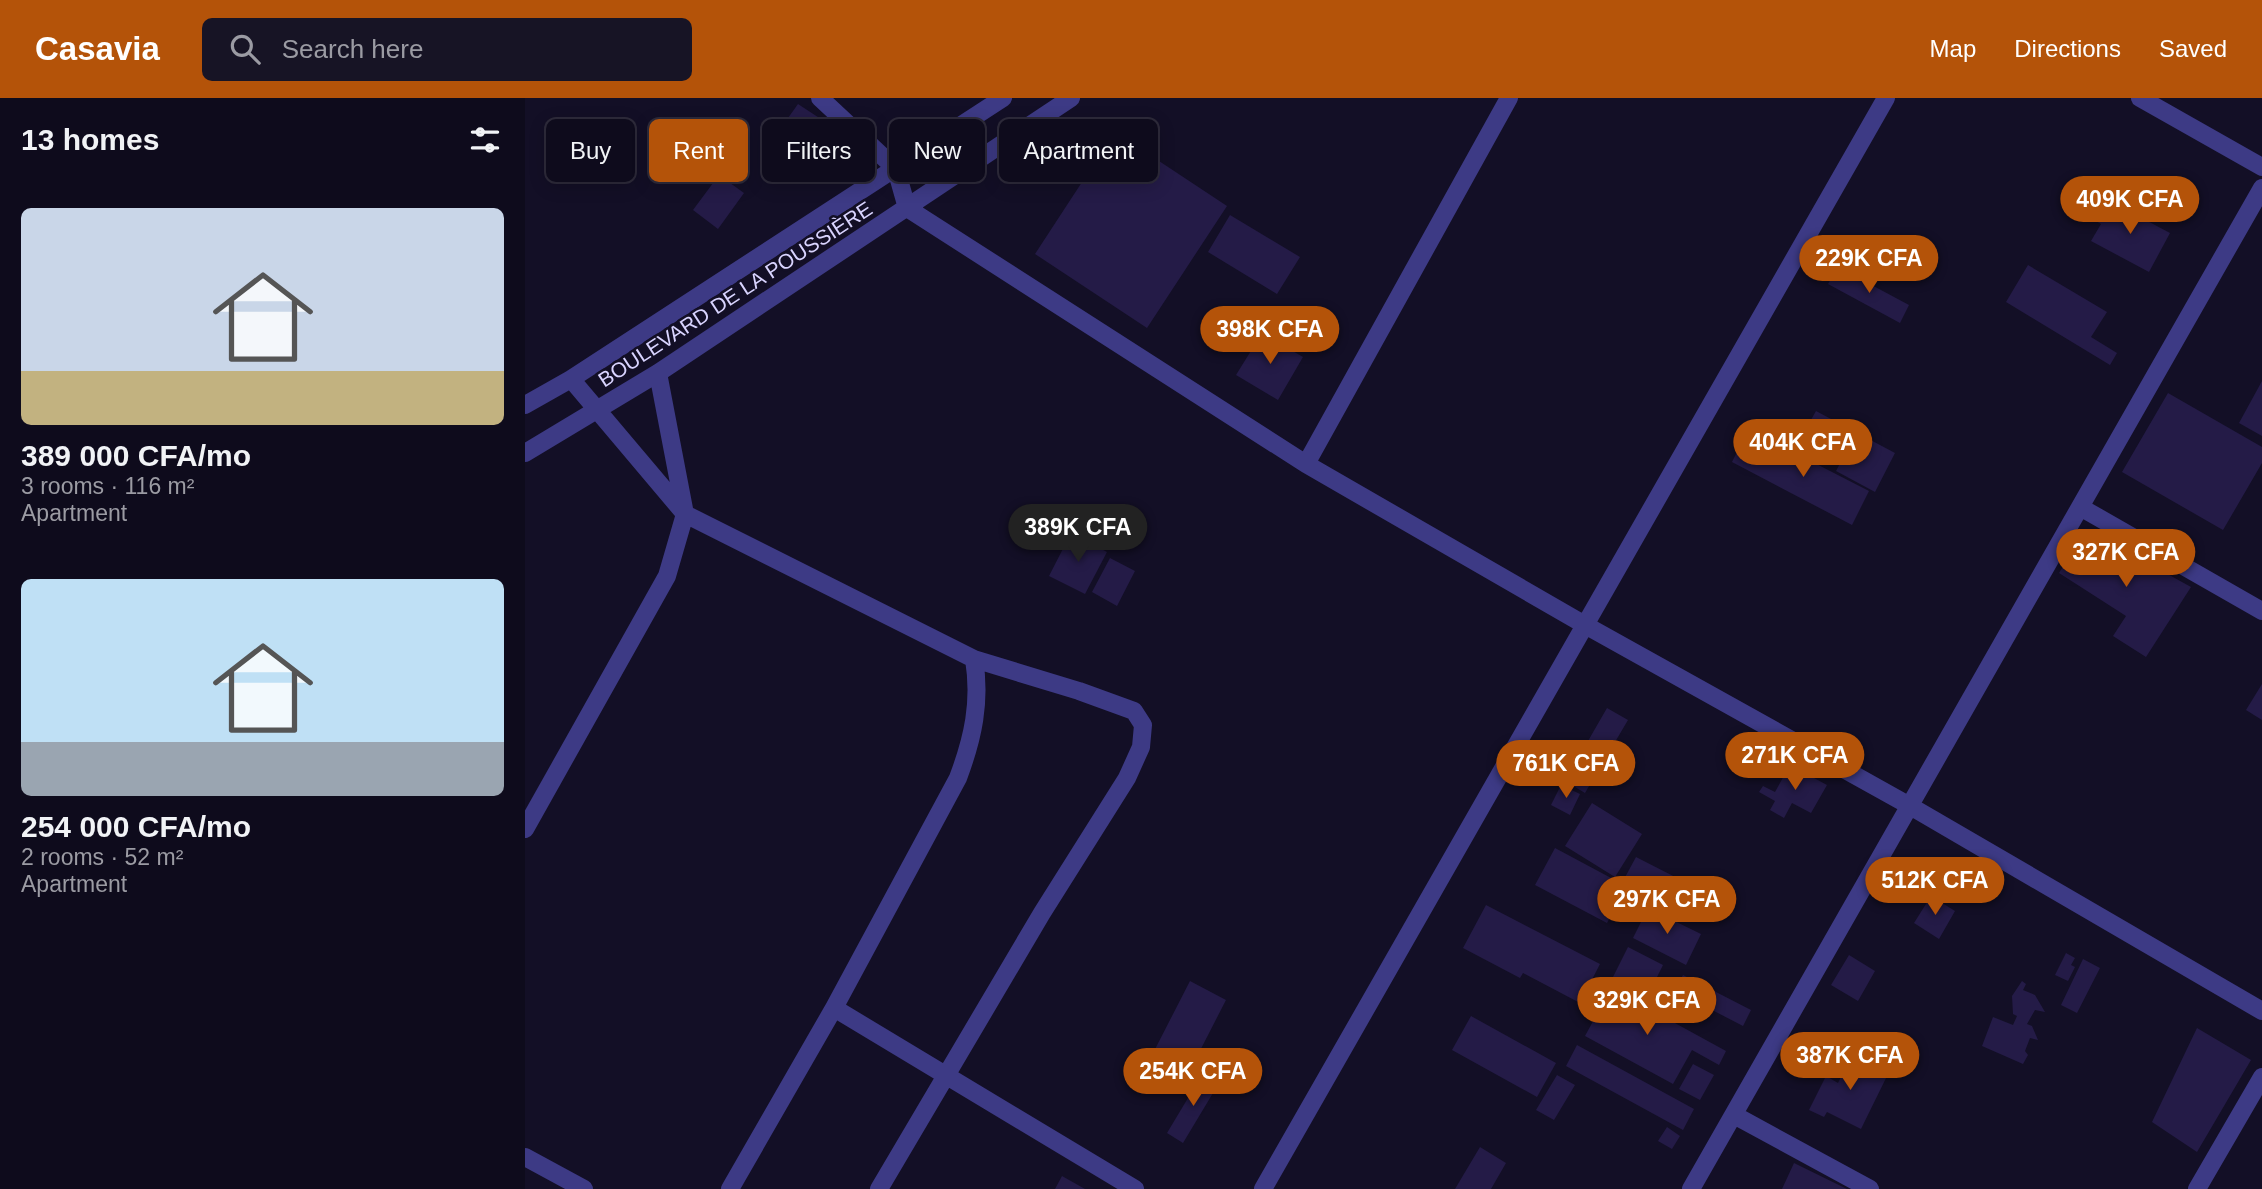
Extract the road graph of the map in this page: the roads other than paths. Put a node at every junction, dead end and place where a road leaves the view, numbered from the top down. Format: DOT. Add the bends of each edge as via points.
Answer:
graph roads {
  1 [pos="820,98"];
  2 [pos="1003,98"];
  3 [pos="1071,98"];
  4 [pos="1509,98"];
  5 [pos="1886,98"];
  6 [pos="2140,98"];
  7 [pos="971,119"];
  8 [pos="889,162"];
  9 [pos="2262,167"];
  10 [pos="889,174"];
  11 [pos="900,182"];
  12 [pos="2262,188"];
  13 [pos="907,208"];
  14 [pos="659,373"];
  15 [pos="571,379"];
  16 [pos="525,405"];
  17 [pos="598,411"];
  18 [pos="525,453"];
  19 [pos="1306,464"];
  20 [pos="2080,507"];
  21 [pos="685,513"];
  22 [pos="2262,611"];
  23 [pos="1585,625"];
  24 [pos="974,659"];
  25 [pos="1910,806"];
  26 [pos="525,829"];
  27 [pos="834,1008"];
  28 [pos="2262,1011"];
  29 [pos="945,1076"];
  30 [pos="2262,1077"];
  31 [pos="1734,1115"];
  32 [pos="525,1157"];
  33 [pos="584,1189"];
  34 [pos="730,1189"];
  35 [pos="879,1189"];
  36 [pos="1136,1189"];
  37 [pos="1263,1189"];
  38 [pos="1692,1189"];
  39 [pos="1870,1189"];
  40 [pos="2197,1189"];
  1 -- 8 [label="street"];
  2 -- 7 [label="street, BOULEVARD DE LA POUSSIÈRE"];
  3 -- 13 [label="street, BOULEVARD DE LA POUSSIÈRE"];
  4 -- 19 [label="street"];
  5 -- 23 [label="street"];
  6 -- 9 [label="street"];
  10 -- 15 [label="street, BOULEVARD DE LA POUSSIÈRE"];
  11 -- 13 [label="street"];
  12 -- 20 [label="street"];
  13 -- 14 [label="street, BOULEVARD DE LA POUSSIÈRE"];
  13 -- 19 [label="street"];
  14 -- 17 [label="street, BOULEVARD DE LA POUSSIÈRE"];
  14 -- 21 [label="street"];
  15 -- 16 [label="street, BOULEVARD DE LA POUSSIÈRE"];
  15 -- 17 [label="street"];
  17 -- 18 [label="street, BOULEVARD DE LA POUSSIÈRE"];
  17 -- 21 [label="street"];
  19 -- 23 [label="street"];
  20 -- 22 [label="street"];
  20 -- 25 [label="street"];
  21 -- 24 [label="street"];
  21 -- 26 [label="street" via="667,576"];
  23 -- 25 [label="street"];
  23 -- 37 [label="street"];
  24 -- 27 [label="street" via="979,687 973,740 958,778"];
  24 -- 29 [label="street" via="1134,712 1143,725 1141,747 1127,778"];
  25 -- 28 [label="street"];
  25 -- 31 [label="street"];
  27 -- 29 [label="street"];
  27 -- 34 [label="street"];
  29 -- 35 [label="street"];
  29 -- 36 [label="street"];
  30 -- 40 [label="street"];
  31 -- 38 [label="street"];
  31 -- 39 [label="street"];
  32 -- 33 [label="street"];
}
